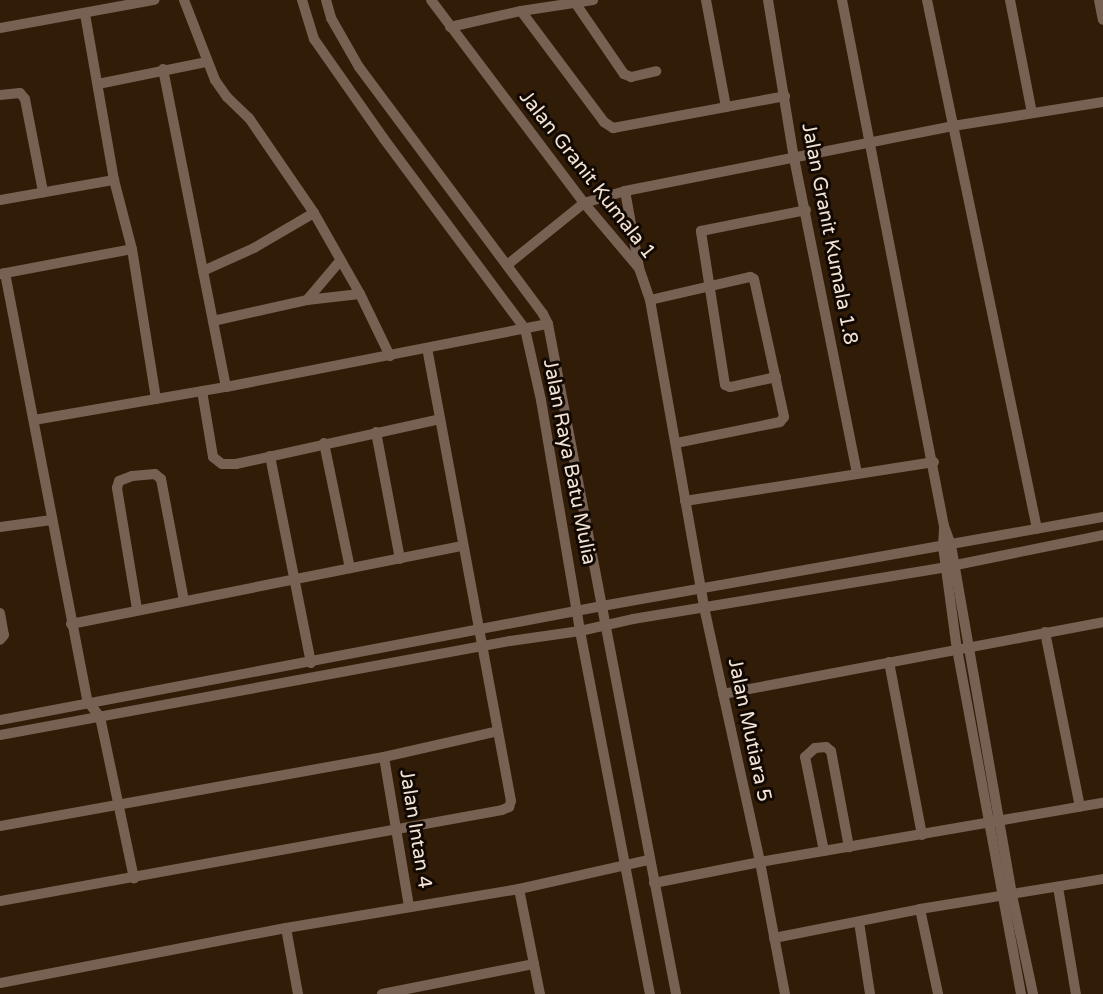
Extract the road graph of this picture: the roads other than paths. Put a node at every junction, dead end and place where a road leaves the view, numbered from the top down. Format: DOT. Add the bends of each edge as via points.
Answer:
graph roads {
  1 [pos="154,0"];
  2 [pos="184,0"];
  3 [pos="302,0"];
  4 [pos="326,0"];
  5 [pos="431,0"];
  6 [pos="593,0"];
  7 [pos="706,0"];
  8 [pos="768,0"];
  9 [pos="842,0"];
  10 [pos="927,0"];
  11 [pos="1010,0"];
  12 [pos="1099,0"];
  13 [pos="576,4"];
  14 [pos="521,11"];
  15 [pos="86,14"];
  16 [pos="1103,20"];
  17 [pos="450,27"];
  18 [pos="0,28"];
  19 [pos="206,62"];
  20 [pos="163,69"];
  21 [pos="656,71"];
  22 [pos="98,84"];
  23 [pos="0,95"];
  24 [pos="785,96"];
  25 [pos="1103,102"];
  26 [pos="726,106"];
  27 [pos="1032,113"];
  28 [pos="953,126"];
  29 [pos="868,142"];
  30 [pos="794,158"];
  31 [pos="114,180"];
  32 [pos="625,191"];
  33 [pos="43,192"];
  34 [pos="0,200"];
  35 [pos="584,203"];
  36 [pos="806,210"];
  37 [pos="314,213"];
  38 [pos="132,249"];
  39 [pos="340,261"];
  40 [pos="507,265"];
  41 [pos="639,268"];
  42 [pos="203,271"];
  43 [pos="3,273"];
  44 [pos="709,287"];
  45 [pos="360,294"];
  46 [pos="307,300"];
  47 [pos="650,300"];
  48 [pos="213,321"];
  49 [pos="548,324"];
  50 [pos="525,329"];
  51 [pos="427,349"];
  52 [pos="390,356"];
  53 [pos="776,377"];
  54 [pos="226,387"];
  55 [pos="202,391"];
  56 [pos="156,399"];
  57 [pos="440,419"];
  58 [pos="34,420"];
  59 [pos="376,432"];
  60 [pos="324,443"];
  61 [pos="677,443"];
  62 [pos="270,456"];
  63 [pos="934,462"];
  64 [pos="857,474"];
  65 [pos="685,501"];
  66 [pos="1103,518"];
  67 [pos="52,520"];
  68 [pos="0,527"];
  69 [pos="1037,529"];
  70 [pos="1103,535"];
  71 [pos="462,546"];
  72 [pos="947,546"];
  73 [pos="400,559"];
  74 [pos="951,566"];
  75 [pos="350,568"];
  76 [pos="294,578"];
  77 [pos="702,590"];
  78 [pos="184,601"];
  79 [pos="602,606"];
  80 [pos="705,606"];
  81 [pos="137,609"];
  82 [pos="579,611"];
  83 [pos="0,613"];
  84 [pos="1103,622"];
  85 [pos="71,624"];
  86 [pos="607,625"];
  87 [pos="479,630"];
  88 [pos="580,631"];
  89 [pos="1045,632"];
  90 [pos="0,640"];
  91 [pos="482,648"];
  92 [pos="969,648"];
  93 [pos="957,650"];
  94 [pos="888,662"];
  95 [pos="311,663"];
  96 [pos="723,694"];
  97 [pos="88,702"];
  98 [pos="100,717"];
  99 [pos="0,720"];
  100 [pos="498,731"];
  101 [pos="0,735"];
  102 [pos="384,757"];
  103 [pos="1103,803"];
  104 [pos="118,804"];
  105 [pos="1080,807"];
  106 [pos="994,822"];
  107 [pos="0,826"];
  108 [pos="396,829"];
  109 [pos="922,835"];
  110 [pos="849,847"];
  111 [pos="824,851"];
  112 [pos="649,860"];
  113 [pos="760,862"];
  114 [pos="624,866"];
  115 [pos="134,878"];
  116 [pos="1103,879"];
  117 [pos="654,883"];
  118 [pos="1058,887"];
  119 [pos="519,889"];
  120 [pos="1008,896"];
  121 [pos="0,901"];
  122 [pos="409,907"];
  123 [pos="920,909"];
  124 [pos="859,922"];
  125 [pos="286,928"];
  126 [pos="774,938"];
  127 [pos="534,964"];
  128 [pos="0,970"];
  129 [pos="1,982"];
  130 [pos="297,994"];
  131 [pos="382,994"];
  132 [pos="540,994"];
  133 [pos="650,994"];
  134 [pos="676,994"];
  135 [pos="785,994"];
  136 [pos="870,994"];
  137 [pos="938,994"];
  138 [pos="1021,994"];
  139 [pos="1033,994"];
  140 [pos="1076,994"];
  1 -- 15 [label="street"];
  2 -- 19 [label="street"];
  3 -- 50 [label="street, Jalan Raya Batu Mulia" via="314,39"];
  4 -- 40 [label="street" via="331,18 359,67"];
  5 -- 17 [label="street, Jalan Granit Kumala 1"];
  6 -- 13 [label="street"];
  7 -- 26 [label="street"];
  8 -- 24 [label="street, Jalan Granit Kumala 1.8"];
  9 -- 29 [label="street"];
  10 -- 28 [label="street"];
  11 -- 27 [label="street"];
  12 -- 16 [label="street"];
  13 -- 14 [label="street"];
  13 -- 21 [label="street" via="624,74"];
  14 -- 17 [label="street"];
  14 -- 26 [label="street" via="609,127"];
  15 -- 18 [label="street"];
  15 -- 22 [label="street"];
  17 -- 35 [label="street, Jalan Granit Kumala 1"];
  19 -- 20 [label="street"];
  19 -- 37 [label="street" via="226,98 249,118"];
  20 -- 22 [label="street"];
  20 -- 42 [label="street"];
  22 -- 31 [label="street"];
  23 -- 33 [label="street" via="20,93 25,99"];
  24 -- 26 [label="street"];
  24 -- 30 [label="street, Jalan Granit Kumala 1.8"];
  25 -- 27 [label="street"];
  27 -- 28 [label="street"];
  28 -- 29 [label="street"];
  28 -- 69 [label="street"];
  29 -- 30 [label="street"];
  29 -- 63 [label="street"];
  30 -- 32 [label="street"];
  30 -- 36 [label="street, Jalan Granit Kumala 1.8"];
  31 -- 33 [label="street"];
  31 -- 38 [label="street"];
  32 -- 35 [label="street"];
  32 -- 41 [label="street"];
  33 -- 34 [label="street"];
  35 -- 40 [label="street"];
  35 -- 41 [label="street, Jalan Granit Kumala 1"];
  36 -- 44 [label="street" via="702,230"];
  36 -- 64 [label="street, Jalan Granit Kumala 1.8"];
  37 -- 39 [label="street"];
  37 -- 42 [label="street" via="254,248"];
  38 -- 43 [label="street"];
  38 -- 56 [label="street"];
  39 -- 45 [label="street"];
  39 -- 46 [label="street"];
  40 -- 49 [label="street"];
  41 -- 47 [label="street, Jalan Granit Kumala 1"];
  42 -- 48 [label="street"];
  43 -- 58 [label="street"];
  44 -- 47 [label="street"];
  44 -- 53 [label="street" via="754,279"];
  44 -- 53 [label="street" via="725,385"];
  45 -- 46 [label="street"];
  45 -- 52 [label="street"];
  46 -- 48 [label="street"];
  47 -- 61 [label="street, Jalan Granit Kumala 1"];
  48 -- 54 [label="street"];
  49 -- 50 [label="street"];
  49 -- 79 [label="street"];
  50 -- 51 [label="street"];
  50 -- 82 [label="street, Jalan Raya Batu Mulia"];
  51 -- 52 [label="street"];
  51 -- 57 [label="street"];
  52 -- 54 [label="street"];
  53 -- 61 [label="street" via="783,420"];
  54 -- 55 [label="street"];
  55 -- 56 [label="street"];
  55 -- 62 [label="street" via="213,457 218,462 229,465"];
  56 -- 58 [label="street"];
  57 -- 59 [label="street"];
  57 -- 71 [label="street"];
  58 -- 67 [label="street"];
  59 -- 60 [label="street"];
  59 -- 73 [label="street"];
  60 -- 62 [label="street"];
  60 -- 75 [label="street"];
  61 -- 65 [label="street, Jalan Granit Kumala 1"];
  62 -- 76 [label="street"];
  63 -- 64 [label="street"];
  63 -- 72 [label="street"];
  64 -- 65 [label="street"];
  65 -- 77 [label="street, Jalan Granit Kumala 1"];
  66 -- 69 [label="street"];
  67 -- 68 [label="street"];
  67 -- 85 [label="street"];
  69 -- 72 [label="street"];
  70 -- 74 [label="street"];
  71 -- 73 [label="street"];
  71 -- 87 [label="street"];
  72 -- 74 [label="street"];
  72 -- 77 [label="street"];
  73 -- 75 [label="street"];
  74 -- 80 [label="street"];
  74 -- 92 [label="street"];
  74 -- 93 [label="street"];
  75 -- 76 [label="street"];
  76 -- 78 [label="street"];
  76 -- 95 [label="street"];
  77 -- 79 [label="street"];
  77 -- 80 [label="street, Jalan Granit Kumala 1"];
  78 -- 81 [label="street"];
  78 -- 81 [label="street" via="161,479 155,474 132,476 119,481 117,488"];
  79 -- 82 [label="street"];
  79 -- 86 [label="street"];
  80 -- 86 [label="street"];
  80 -- 96 [label="street, Jalan Mutiara 5"];
  81 -- 85 [label="street"];
  82 -- 87 [label="street"];
  82 -- 88 [label="street, Jalan Raya Batu Mulia"];
  83 -- 90 [label="street" via="4,635"];
  84 -- 89 [label="street"];
  85 -- 97 [label="street"];
  86 -- 88 [label="street"];
  86 -- 112 [label="street"];
  87 -- 91 [label="street"];
  87 -- 95 [label="street"];
  88 -- 91 [label="street"];
  88 -- 114 [label="street, Jalan Raya Batu Mulia"];
  89 -- 92 [label="street"];
  89 -- 105 [label="street"];
  91 -- 98 [label="street"];
  91 -- 100 [label="street"];
  92 -- 93 [label="street"];
  92 -- 106 [label="street"];
  93 -- 94 [label="street"];
  93 -- 106 [label="street"];
  94 -- 96 [label="street"];
  94 -- 109 [label="street"];
  95 -- 97 [label="street"];
  96 -- 113 [label="street, Jalan Mutiara 5"];
  97 -- 98 [label="street"];
  97 -- 99 [label="street"];
  98 -- 101 [label="street"];
  98 -- 104 [label="street"];
  100 -- 102 [label="street"];
  100 -- 108 [label="street" via="509,807"];
  102 -- 104 [label="street"];
  102 -- 108 [label="street, Jalan Intan 4"];
  103 -- 105 [label="street"];
  104 -- 107 [label="street"];
  104 -- 115 [label="street"];
  105 -- 106 [label="street"];
  106 -- 109 [label="street"];
  106 -- 120 [label="street"];
  108 -- 115 [label="street"];
  108 -- 122 [label="street, Jalan Intan 4"];
  109 -- 110 [label="street"];
  110 -- 111 [label="street"];
  110 -- 111 [label="street" via="831,751 826,747 815,748 806,757"];
  111 -- 113 [label="street"];
  112 -- 114 [label="street"];
  112 -- 117 [label="street"];
  113 -- 117 [label="street"];
  113 -- 126 [label="street, Jalan Mutiara 5"];
  114 -- 119 [label="street"];
  114 -- 133 [label="street, Jalan Raya Batu Mulia"];
  115 -- 121 [label="street"];
  116 -- 118 [label="street"];
  117 -- 134 [label="street"];
  118 -- 120 [label="street"];
  118 -- 140 [label="street"];
  119 -- 122 [label="street"];
  119 -- 127 [label="street"];
  120 -- 123 [label="street"];
  120 -- 138 [label="street"];
  120 -- 139 [label="street"];
  122 -- 125 [label="street"];
  123 -- 124 [label="street"];
  123 -- 137 [label="street"];
  124 -- 126 [label="street"];
  124 -- 136 [label="street"];
  125 -- 129 [label="street"];
  125 -- 130 [label="street"];
  126 -- 135 [label="street, Jalan Mutiara 5"];
  127 -- 131 [label="street"];
  127 -- 132 [label="street"];
  128 -- 129 [label="street"];
}
